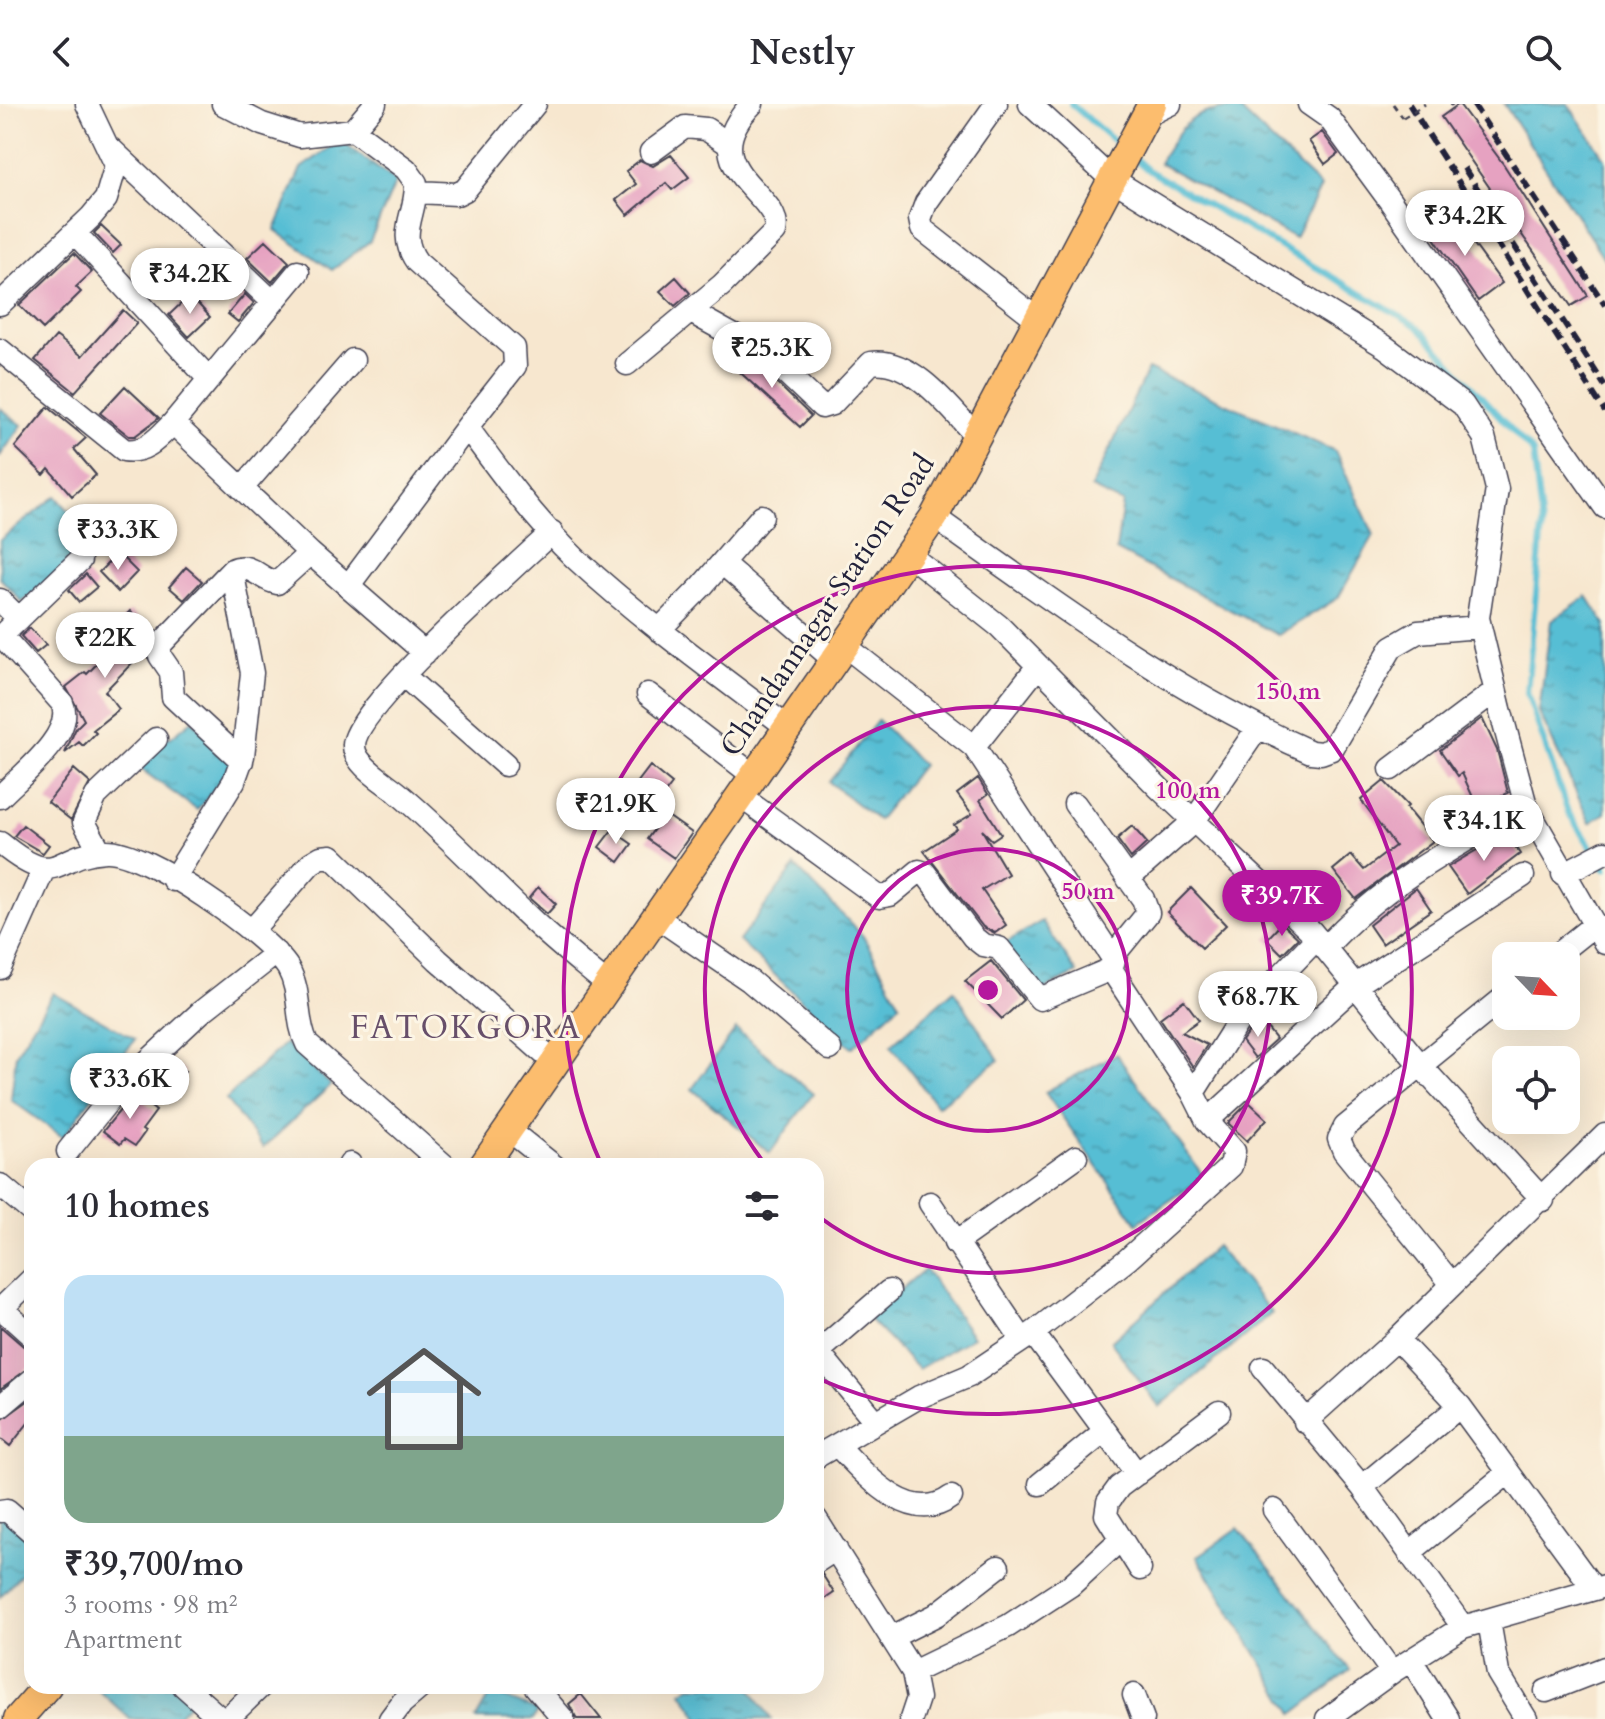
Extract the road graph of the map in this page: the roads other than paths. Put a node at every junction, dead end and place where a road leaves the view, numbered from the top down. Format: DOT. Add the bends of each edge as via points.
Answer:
graph roads {
  1 [pos="87,104"];
  2 [pos="223,104"];
  3 [pos="375,104"];
  4 [pos="535,104"];
  5 [pos="752,104"];
  6 [pos="996,104"];
  7 [pos="1030,104"];
  8 [pos="1170,104"];
  9 [pos="1309,104"];
  10 [pos="1148,110"];
  11 [pos="353,130"];
  12 [pos="730,145"];
  13 [pos="109,147"];
  14 [pos="651,152"];
  15 [pos="1119,162"];
  16 [pos="417,192"];
  17 [pos="75,233"];
  18 [pos="298,272"];
  19 [pos="273,302"];
  20 [pos="0,304"];
  21 [pos="691,312"];
  22 [pos="1037,319"];
  23 [pos="0,350"];
  24 [pos="353,360"];
  25 [pos="627,364"];
  26 [pos="209,379"];
  27 [pos="173,423"];
  28 [pos="467,427"];
  29 [pos="976,436"];
  30 [pos="242,488"];
  31 [pos="1605,507"];
  32 [pos="762,516"];
  33 [pos="934,517"];
  34 [pos="552,532"];
  35 [pos="310,553"];
  36 [pos="908,554"];
  37 [pos="80,560"];
  38 [pos="722,563"];
  39 [pos="232,570"];
  40 [pos="349,585"];
  41 [pos="0,600"];
  42 [pos="19,619"];
  43 [pos="1480,627"];
  44 [pos="659,630"];
  45 [pos="1,636"];
  46 [pos="425,653"];
  47 [pos="839,653"];
  48 [pos="1038,666"];
  49 [pos="404,676"];
  50 [pos="1495,691"];
  51 [pos="648,694"];
  52 [pos="787,727"];
  53 [pos="1257,729"];
  54 [pos="156,739"];
  55 [pos="974,747"];
  56 [pos="242,761"];
  57 [pos="505,765"];
  58 [pos="1391,769"];
  59 [pos="747,786"];
  60 [pos="0,797"];
  61 [pos="1075,804"];
  62 [pos="1526,806"];
  63 [pos="1194,821"];
  64 [pos="0,843"];
  65 [pos="100,851"];
  66 [pos="1595,857"];
  67 [pos="44,869"];
  68 [pos="1563,874"];
  69 [pos="1523,876"];
  70 [pos="1128,879"];
  71 [pos="173,880"];
  72 [pos="658,918"];
  73 [pos="253,929"];
  74 [pos="1599,934"];
  75 [pos="1321,943"];
  76 [pos="1580,944"];
  77 [pos="276,953"];
  78 [pos="1113,964"];
  79 [pos="0,968"];
  80 [pos="1356,985"];
  81 [pos="610,987"];
  82 [pos="1492,1007"];
  83 [pos="830,1049"];
  84 [pos="556,1064"];
  85 [pos="1420,1065"];
  86 [pos="1193,1093"];
  87 [pos="1207,1121"];
  88 [pos="509,1130"];
  89 [pos="1605,1135"];
  90 [pos="68,1151"];
  91 [pos="1076,1157"];
  92 [pos="436,1158"];
  93 [pos="492,1158"];
  94 [pos="544,1158"];
  95 [pos="0,1185"];
  96 [pos="1543,1200"];
  97 [pos="930,1203"];
  98 [pos="24,1205"];
  99 [pos="955,1243"];
  100 [pos="1451,1283"];
  101 [pos="24,1287"];
  102 [pos="889,1291"];
  103 [pos="1,1310"];
  104 [pos="24,1329"];
  105 [pos="1028,1336"];
  106 [pos="1397,1339"];
  107 [pos="824,1344"];
  108 [pos="824,1359"];
  109 [pos="1263,1368"];
  110 [pos="24,1387"];
  111 [pos="1460,1406"];
  112 [pos="0,1407"];
  113 [pos="1219,1412"];
  114 [pos="876,1422"];
  115 [pos="1305,1422"];
  116 [pos="1105,1431"];
  117 [pos="837,1445"];
  118 [pos="824,1452"];
  119 [pos="1508,1473"];
  120 [pos="1137,1474"];
  121 [pos="1040,1484"];
  122 [pos="1362,1487"];
  123 [pos="951,1497"];
  124 [pos="1274,1510"];
  125 [pos="0,1511"];
  126 [pos="24,1525"];
  127 [pos="824,1531"];
  128 [pos="1120,1540"];
  129 [pos="836,1549"];
  130 [pos="1409,1553"];
  131 [pos="824,1557"];
  132 [pos="998,1567"];
  133 [pos="1140,1569"];
  134 [pos="1600,1588"];
  135 [pos="1489,1621"];
  136 [pos="1463,1627"];
  137 [pos="892,1637"];
  138 [pos="1402,1666"];
  139 [pos="1605,1668"];
  140 [pos="913,1672"];
  141 [pos="1546,1691"];
  142 [pos="40,1694"];
  143 [pos="194,1694"];
  144 [pos="252,1694"];
  145 [pos="413,1694"];
  146 [pos="542,1694"];
  147 [pos="1134,1695"];
  148 [pos="917,1714"];
  149 [pos="18,1719"];
  150 [pos="224,1719"];
  151 [pos="390,1719"];
  152 [pos="563,1719"];
  153 [pos="1143,1719"];
  154 [pos="1327,1719"];
  155 [pos="1448,1719"];
  156 [pos="1526,1719"];
  1 -- 13 [label="street"];
  2 -- 11 [label="street" via="300,136"];
  3 -- 11 [label="street"];
  4 -- 16 [label="street" via="465,190"];
  5 -- 12 [label="street" via="734,129"];
  6 -- 22 [label="street" via="920,219 922,229"];
  7 -- 15 [label="street"];
  8 -- 10 [label="street"];
  9 -- 31 [label="street" via="1329,118 1382,189"];
  10 -- 15 [label="main road, Chandannagar Station Road"];
  11 -- 16 [label="street" via="406,169"];
  12 -- 14 [label="street" via="706,129 685,127"];
  12 -- 21 [label="street" via="742,179 777,224 770,239"];
  13 -- 17 [label="street" via="116,165 106,199"];
  13 -- 19 [label="street"];
  15 -- 22 [label="main road, Chandannagar Station Road"];
  15 -- 43 [label="street" via="1463,405 1484,437 1497,489"];
  16 -- 28 [label="street" via="405,233 408,249 514,348 516,357 515,366"];
  17 -- 20 [label="street"];
  17 -- 26 [label="street"];
  18 -- 19 [label="street"];
  19 -- 26 [label="street"];
  21 -- 25 [label="street"];
  21 -- 29 [label="street" via="765,353 822,407 832,404 871,363 880,361 924,385"];
  22 -- 29 [label="main road, Chandannagar Station Road"];
  23 -- 27 [label="street" via="124,450 137,452 152,444"];
  24 -- 30 [label="street"];
  26 -- 27 [label="street"];
  27 -- 30 [label="street"];
  28 -- 34 [label="street"];
  28 -- 40 [label="street"];
  29 -- 33 [label="main road, Chandannagar Station Road"];
  30 -- 35 [label="street"];
  32 -- 38 [label="street"];
  33 -- 36 [label="main road, Chandannagar Station Road"];
  33 -- 53 [label="street" via="1121,649"];
  34 -- 44 [label="street"];
  34 -- 46 [label="street"];
  35 -- 39 [label="street" via="277,583 249,568"];
  35 -- 40 [label="street"];
  36 -- 47 [label="main road, Chandannagar Station Road"];
  36 -- 48 [label="street" via="999,626"];
  37 -- 42 [label="street"];
  38 -- 44 [label="street"];
  38 -- 47 [label="street"];
  39 -- 56 [label="street" via="252,673"];
  39 -- 56 [label="street" via="159,650 171,672 173,697"];
  40 -- 46 [label="street"];
  41 -- 42 [label="street"];
  42 -- 45 [label="street"];
  43 -- 50 [label="street"];
  43 -- 53 [label="street" via="1418,632 1392,647 1332,749 1311,752"];
  44 -- 52 [label="street"];
  45 -- 60 [label="street" via="67,713 62,731"];
  46 -- 49 [label="street"];
  47 -- 52 [label="main road, Chandannagar Station Road"];
  47 -- 55 [label="street"];
  48 -- 55 [label="street"];
  48 -- 63 [label="street"];
  49 -- 57 [label="street"];
  49 -- 81 [label="street" via="357,731 356,755"];
  50 -- 58 [label="street"];
  50 -- 62 [label="street"];
  51 -- 59 [label="street"];
  52 -- 59 [label="main road, Chandannagar Station Road"];
  53 -- 63 [label="street"];
  54 -- 65 [label="street" via="89,805 84,822"];
  55 -- 78 [label="street"];
  56 -- 71 [label="street"];
  59 -- 72 [label="main road, Chandannagar Station Road"];
  59 -- 78 [label="street" via="879,897 890,895 919,871 925,873 973,937 999,948 1040,999"];
  61 -- 70 [label="street"];
  62 -- 68 [label="street"];
  62 -- 75 [label="street" via="1426,863"];
  63 -- 70 [label="street"];
  63 -- 75 [label="street"];
  64 -- 67 [label="street" via="24,863"];
  65 -- 67 [label="street"];
  65 -- 71 [label="street" via="130,856"];
  66 -- 68 [label="street"];
  67 -- 79 [label="street"];
  68 -- 74 [label="street"];
  69 -- 80 [label="street"];
  70 -- 78 [label="street" via="1148,913"];
  71 -- 73 [label="street"];
  72 -- 81 [label="main road, Chandannagar Station Road"];
  72 -- 83 [label="street" via="750,981"];
  73 -- 77 [label="street"];
  73 -- 84 [label="street" via="311,863 331,856"];
  74 -- 76 [label="street"];
  75 -- 80 [label="street"];
  75 -- 86 [label="street" via="1241,1017"];
  77 -- 90 [label="street" via="209,1005 118,1089"];
  77 -- 92 [label="street" via="295,983 307,1044"];
  78 -- 86 [label="street"];
  80 -- 85 [label="street"];
  80 -- 87 [label="street"];
  81 -- 84 [label="main road, Chandannagar Station Road"];
  82 -- 85 [label="street"];
  84 -- 88 [label="main road, Chandannagar Station Road"];
  85 -- 96 [label="street"];
  85 -- 100 [label="street" via="1345,1127 1339,1139"];
  86 -- 87 [label="street"];
  87 -- 105 [label="street" via="1234,1151 1231,1166 1128,1259"];
  88 -- 93 [label="main road, Chandannagar Station Road"];
  88 -- 94 [label="street"];
  89 -- 96 [label="street"];
  91 -- 99 [label="street"];
  95 -- 98 [label="street"];
  96 -- 100 [label="street"];
  97 -- 99 [label="street"];
  99 -- 105 [label="street"];
  100 -- 106 [label="street"];
  101 -- 103 [label="street"];
  102 -- 107 [label="street"];
  103 -- 104 [label="street"];
  105 -- 114 [label="street" via="969,1376"];
  105 -- 116 [label="street"];
  106 -- 111 [label="street"];
  106 -- 115 [label="street"];
  108 -- 114 [label="street"];
  109 -- 115 [label="street"];
  110 -- 112 [label="street"];
  111 -- 119 [label="street"];
  111 -- 122 [label="street"];
  113 -- 120 [label="street"];
  114 -- 117 [label="street"];
  115 -- 122 [label="street"];
  116 -- 120 [label="street"];
  116 -- 121 [label="street"];
  117 -- 118 [label="street"];
  117 -- 123 [label="street" via="894,1497 928,1508"];
  119 -- 130 [label="street"];
  119 -- 134 [label="street"];
  120 -- 128 [label="street" via="1108,1502 1106,1515"];
  122 -- 130 [label="street"];
  124 -- 138 [label="street"];
  125 -- 126 [label="street" via="7,1510"];
  127 -- 129 [label="street"];
  128 -- 133 [label="street"];
  128 -- 140 [label="street" via="1071,1585 1008,1626"];
  129 -- 131 [label="street"];
  129 -- 137 [label="street"];
  130 -- 136 [label="street"];
  132 -- 137 [label="street" via="936,1615"];
  134 -- 135 [label="street"];
  135 -- 136 [label="street"];
  135 -- 156 [label="street" via="1498,1673"];
  136 -- 138 [label="street"];
  137 -- 140 [label="street"];
  138 -- 154 [label="street"];
  138 -- 155 [label="street"];
  139 -- 141 [label="street"];
  140 -- 148 [label="street"];
  142 -- 149 [label="main road"];
  143 -- 150 [label="street"];
  144 -- 150 [label="street"];
  145 -- 151 [label="street"];
  146 -- 152 [label="street"];
  147 -- 153 [label="street"];
}
